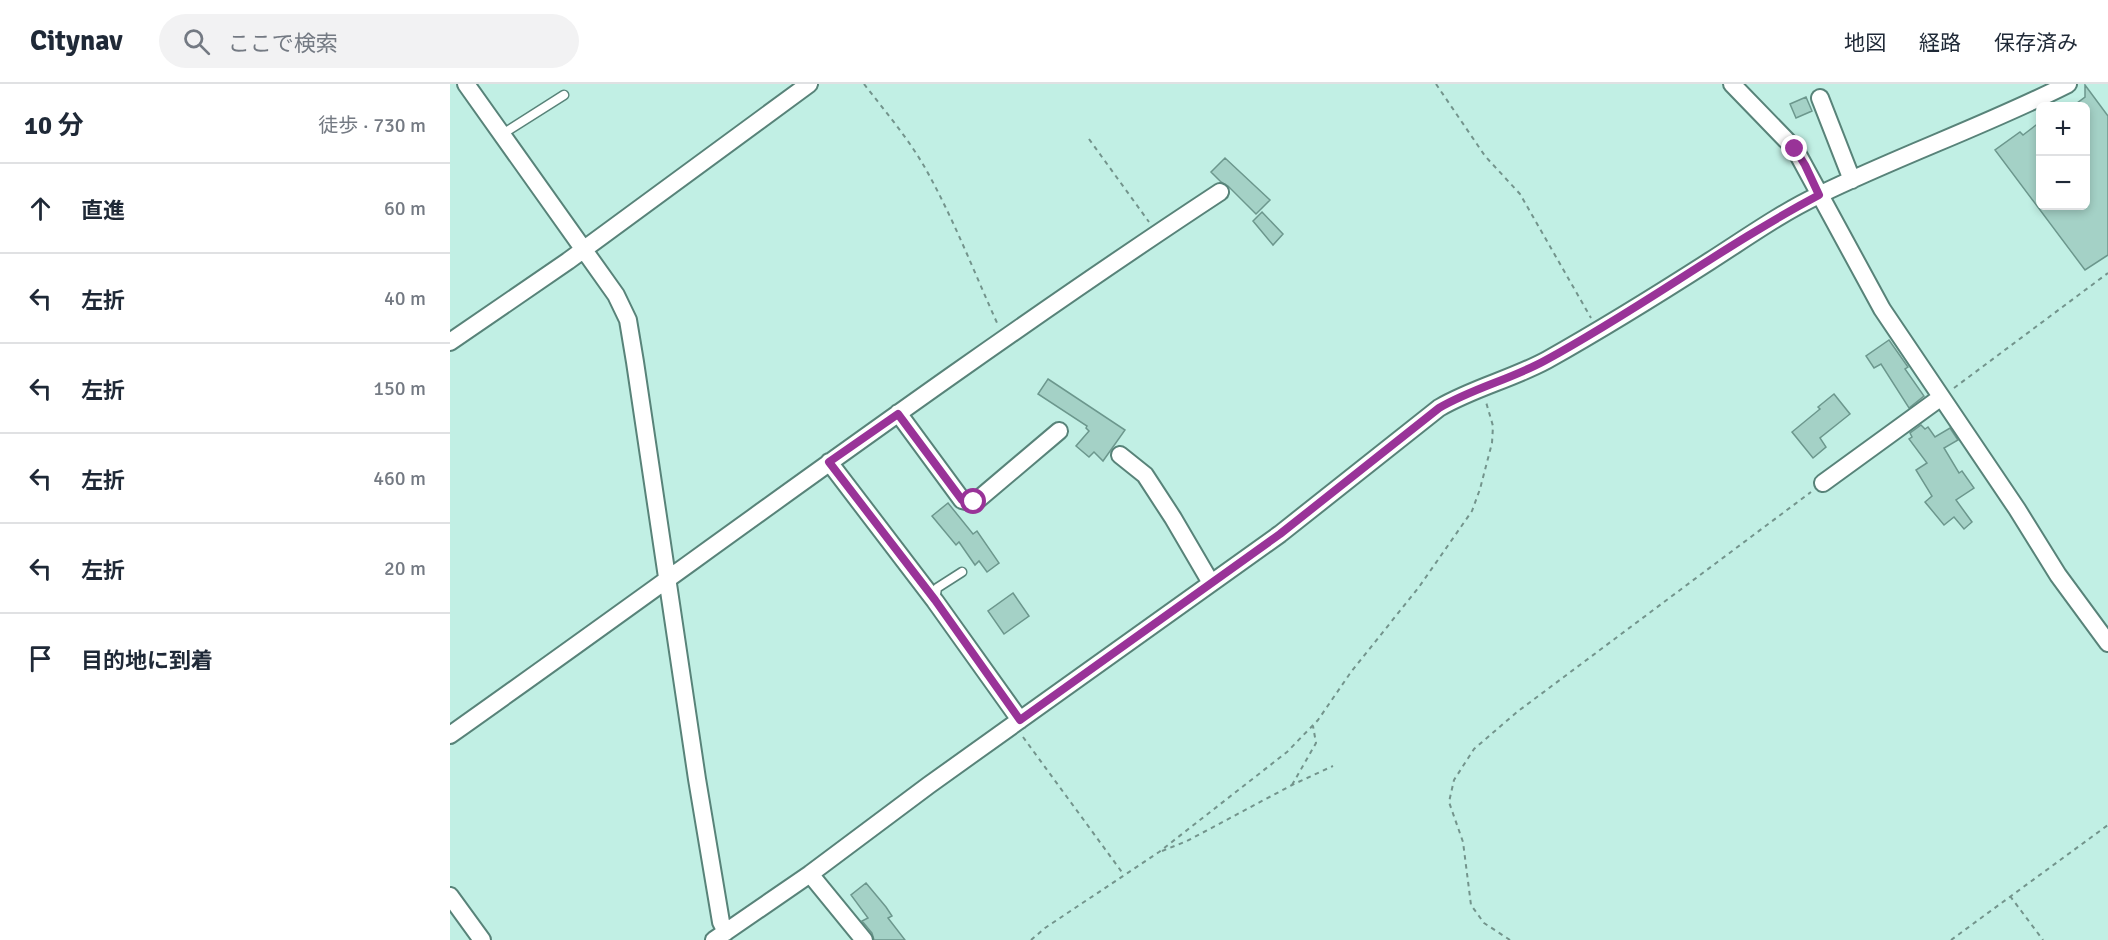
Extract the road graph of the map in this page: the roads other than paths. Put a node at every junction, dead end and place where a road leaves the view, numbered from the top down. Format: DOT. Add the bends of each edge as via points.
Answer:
graph roads {
  1 [pos="466,84"];
  2 [pos="809,84"];
  3 [pos="1732,84"];
  4 [pos="2068,84"];
  5 [pos="564,95"];
  6 [pos="1820,98"];
  7 [pos="501,135"];
  8 [pos="1852,180"];
  9 [pos="1220,192"];
  10 [pos="1819,195"];
  11 [pos="584,249"];
  12 [pos="450,342"];
  13 [pos="1940,398"];
  14 [pos="898,414"];
  15 [pos="1059,431"];
  16 [pos="1120,455"];
  17 [pos="829,462"];
  18 [pos="1823,483"];
  19 [pos="962,572"];
  20 [pos="667,579"];
  21 [pos="1211,583"];
  22 [pos="935,600"];
  23 [pos="2108,643"];
  24 [pos="1017,723"];
  25 [pos="450,735"];
  26 [pos="810,874"];
  27 [pos="450,896"];
  28 [pos="720,936"];
  29 [pos="482,940"];
  30 [pos="864,940"];
  1 -- 7 [label="street"];
  2 -- 11 [label="street"];
  3 -- 10 [label="street" via="1795,149"];
  4 -- 8 [label="street"];
  5 -- 7 [label="lane"];
  6 -- 8 [label="street"];
  7 -- 11 [label="street"];
  8 -- 10 [label="street"];
  9 -- 14 [label="street"];
  10 -- 13 [label="street" via="1882,309"];
  10 -- 21 [label="street" via="1598,330 1516,375 1439,408 1280,534"];
  11 -- 12 [label="street"];
  11 -- 20 [label="street" via="628,320"];
  13 -- 18 [label="street"];
  13 -- 23 [label="street"];
  14 -- 15 [label="street" via="962,500 974,502"];
  14 -- 17 [label="street"];
  16 -- 21 [label="street" via="1145,475"];
  17 -- 20 [label="street"];
  17 -- 22 [label="street"];
  19 -- 22 [label="lane" via="938,588"];
  20 -- 25 [label="street"];
  20 -- 28 [label="street" via="721,922"];
  21 -- 24 [label="street"];
  22 -- 24 [label="street"];
  24 -- 26 [label="street"];
  26 -- 28 [label="street"];
  26 -- 30 [label="street"];
  27 -- 29 [label="street"];
}
